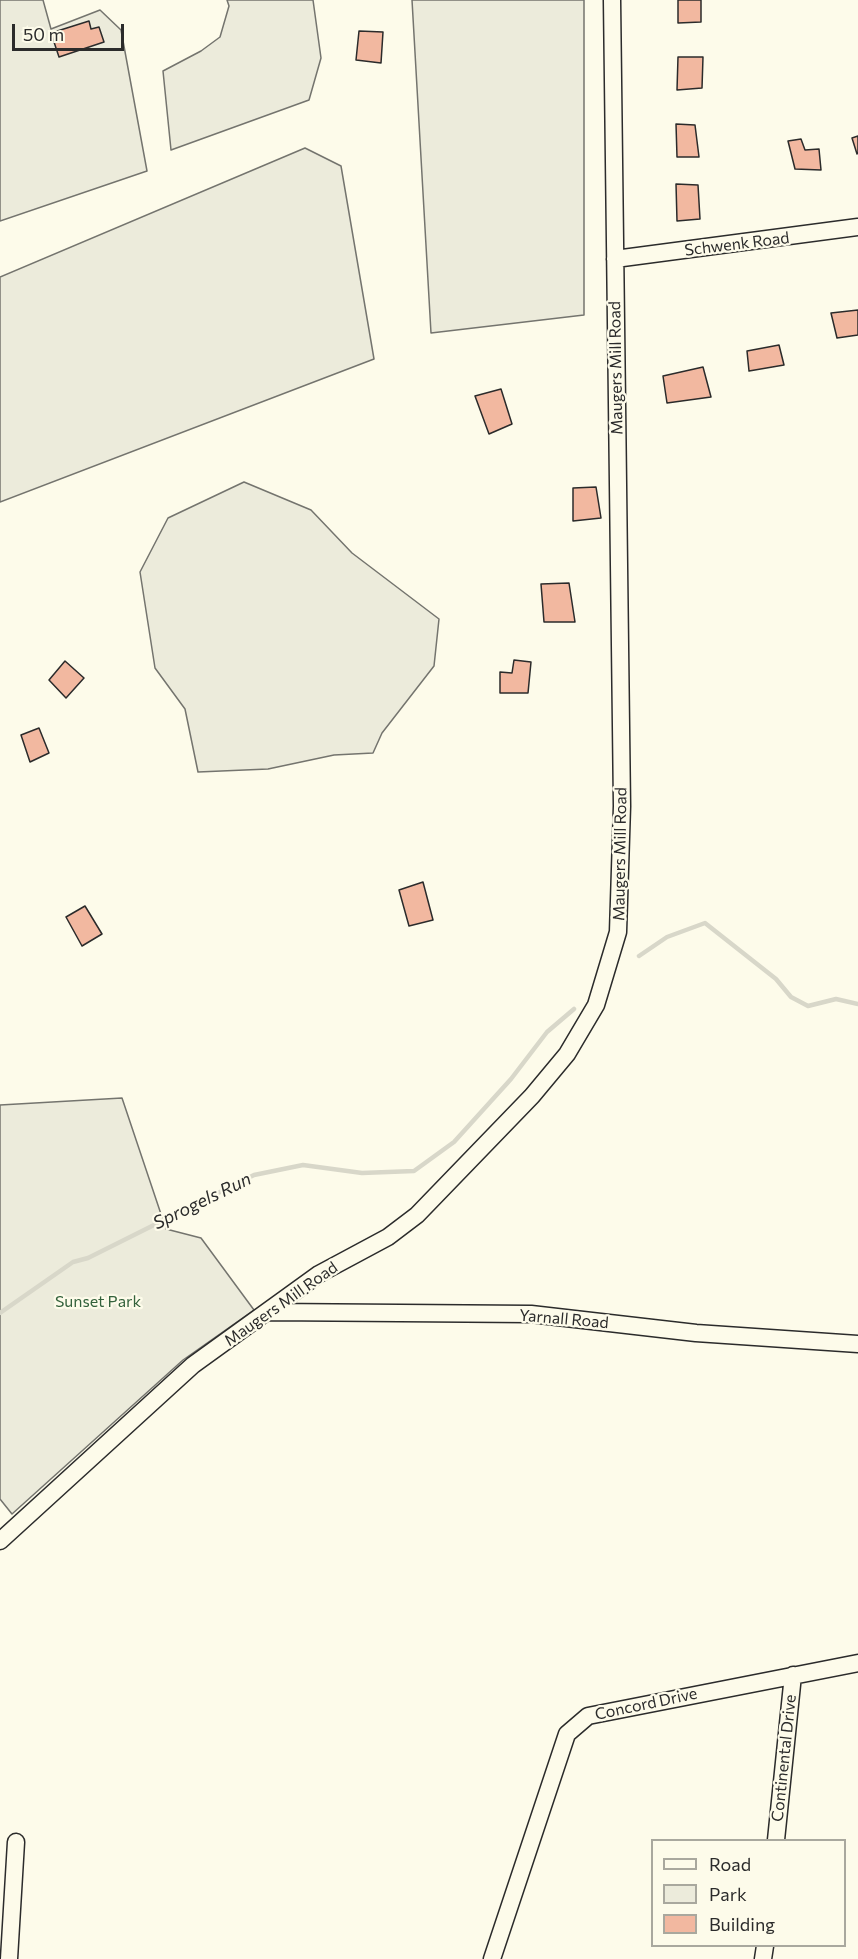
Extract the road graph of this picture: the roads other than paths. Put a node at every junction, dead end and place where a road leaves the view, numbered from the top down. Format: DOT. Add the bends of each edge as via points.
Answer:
graph roads {
  1 [pos="612,0"];
  2 [pos="858,227"];
  3 [pos="615,259"];
  4 [pos="269,1312"];
  5 [pos="858,1344"];
  6 [pos="0,1541"];
  7 [pos="858,1663"];
  8 [pos="793,1675"];
  9 [pos="776,1839"];
  10 [pos="16,1842"];
  11 [pos="9,1959"];
  12 [pos="492,1959"];
  1 -- 3 [label="street, Maugers Mill Road"];
  2 -- 3 [label="street, Schwenk Road"];
  3 -- 4 [label="street, Maugers Mill Road" via="622,806 618,932 596,1005 567,1054 539,1088 417,1215 388,1237 320,1274"];
  4 -- 5 [label="street, Yarnall Road" via="531,1314 696,1333"];
  4 -- 6 [label="street, Maugers Mill Road" via="193,1365"];
  7 -- 8 [label="street, Concord Drive"];
  8 -- 9 [label="street, Continental Drive"];
  8 -- 12 [label="street, Concord Drive" via="588,1716 567,1734"];
  10 -- 11 [label="street"];
}
